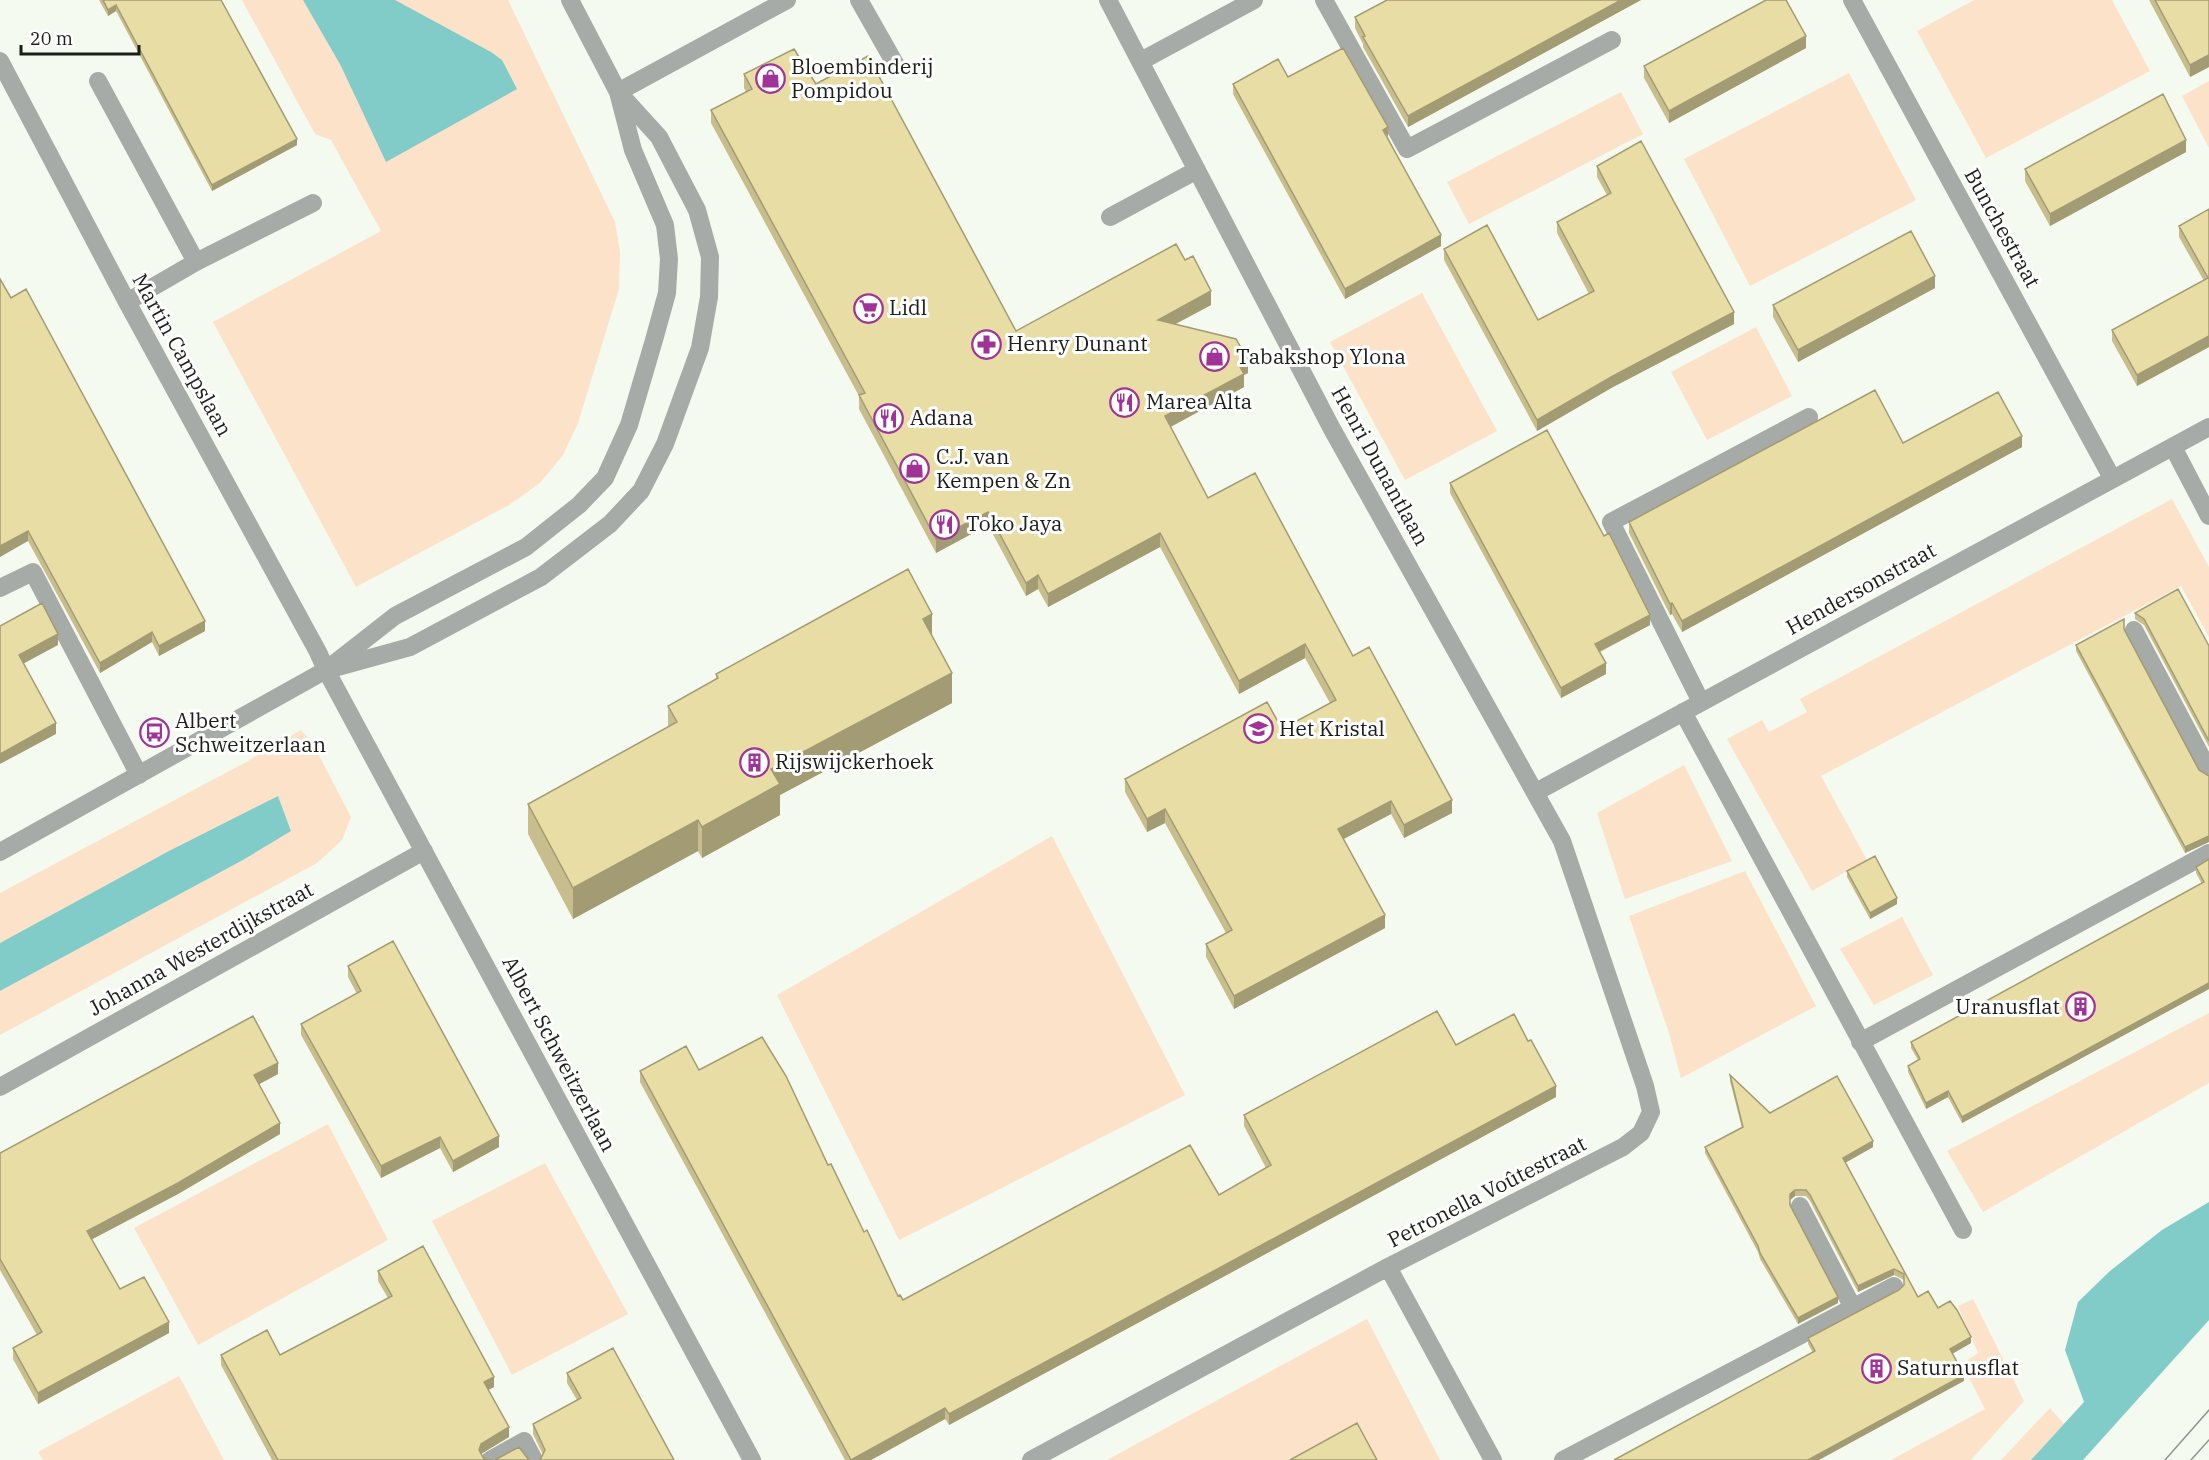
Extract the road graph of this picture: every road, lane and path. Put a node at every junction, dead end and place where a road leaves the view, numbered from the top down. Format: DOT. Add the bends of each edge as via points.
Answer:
graph roads {
  1 [pos="570,0"];
  2 [pos="787,0"];
  3 [pos="859,0"];
  4 [pos="1108,0"];
  5 [pos="1254,0"];
  6 [pos="1324,0"];
  7 [pos="1852,0"];
  8 [pos="1612,40"];
  9 [pos="0,61"];
  10 [pos="1141,61"];
  11 [pos="897,68"];
  12 [pos="98,81"];
  13 [pos="6,86"];
  14 [pos="618,92"];
  15 [pos="1197,170"];
  16 [pos="313,202"];
  17 [pos="1110,217"];
  18 [pos="196,262"];
  19 [pos="127,302"];
  20 [pos="1809,417"];
  21 [pos="2209,427"];
  22 [pos="2173,447"];
  23 [pos="2112,478"];
  24 [pos="2209,516"];
  25 [pos="0,588"];
  26 [pos="2134,630"];
  27 [pos="326,670"];
  28 [pos="1701,702"];
  29 [pos="1683,712"];
  30 [pos="2209,771"];
  31 [pos="140,774"];
  32 [pos="1536,792"];
  33 [pos="424,851"];
  34 [pos="0,852"];
  35 [pos="2209,853"];
  36 [pos="1860,1042"];
  37 [pos="0,1087"];
  38 [pos="1800,1206"];
  39 [pos="1963,1230"];
  40 [pos="1388,1267"];
  41 [pos="1894,1287"];
  42 [pos="1853,1308"];
  43 [pos="490,1460"];
  44 [pos="534,1460"];
  45 [pos="752,1460"];
  46 [pos="1031,1460"];
  47 [pos="1493,1460"];
  48 [pos="1563,1460"];
  1 -- 14 [label="street"];
  2 -- 14 [label="street"];
  3 -- 11 [label="street"];
  4 -- 10 [label="street, Henri Dunantlaan"];
  5 -- 10 [label="street"];
  6 -- 8 [label="street" via="1407,148"];
  7 -- 23 [label="street, Bunchestraat"];
  9 -- 13 [label="street, Martin Campslaan"];
  10 -- 15 [label="street, Henri Dunantlaan"];
  12 -- 18 [label="street"];
  13 -- 19 [label="street, Martin Campslaan"];
  14 -- 27 [label="street" via="633,150 665,225 668,294 629,425 605,478 579,505 526,546 395,616"];
  14 -- 27 [label="street" via="659,137 697,210 710,257 709,297 700,348 656,463 641,491 610,524 541,577 410,647"];
  15 -- 17 [label="street"];
  15 -- 32 [label="street, Henri Dunantlaan" via="1332,429"];
  16 -- 18 [label="street"];
  18 -- 19 [label="street"];
  19 -- 27 [label="street, Martin Campslaan"];
  20 -- 28 [label="street" via="1611,522"];
  21 -- 22 [label="street, Hendersonstraat"];
  22 -- 23 [label="street, Hendersonstraat"];
  22 -- 24 [label="street"];
  23 -- 28 [label="street, Hendersonstraat"];
  25 -- 31 [label="street" via="33,572"];
  26 -- 30 [label="street"];
  27 -- 31 [label="street"];
  27 -- 33 [label="street, Albert Schweitzerlaan"];
  28 -- 29 [label="street, Hendersonstraat"];
  29 -- 32 [label="street, Hendersonstraat"];
  29 -- 36 [label="street"];
  31 -- 34 [label="street"];
  32 -- 40 [label="street, Petronella Voûtestraat" via="1562,841 1651,1112 1641,1133 1623,1148"];
  33 -- 37 [label="street, Johanna Westerdijkstraat"];
  33 -- 45 [label="street, Albert Schweitzerlaan"];
  35 -- 36 [label="street"];
  36 -- 39 [label="street"];
  38 -- 42 [label="street"];
  40 -- 46 [label="street, Petronella Voûtestraat"];
  40 -- 47 [label="street"];
  41 -- 42 [label="street"];
  42 -- 48 [label="street"];
  43 -- 44 [label="street" via="524,1441"];
}
